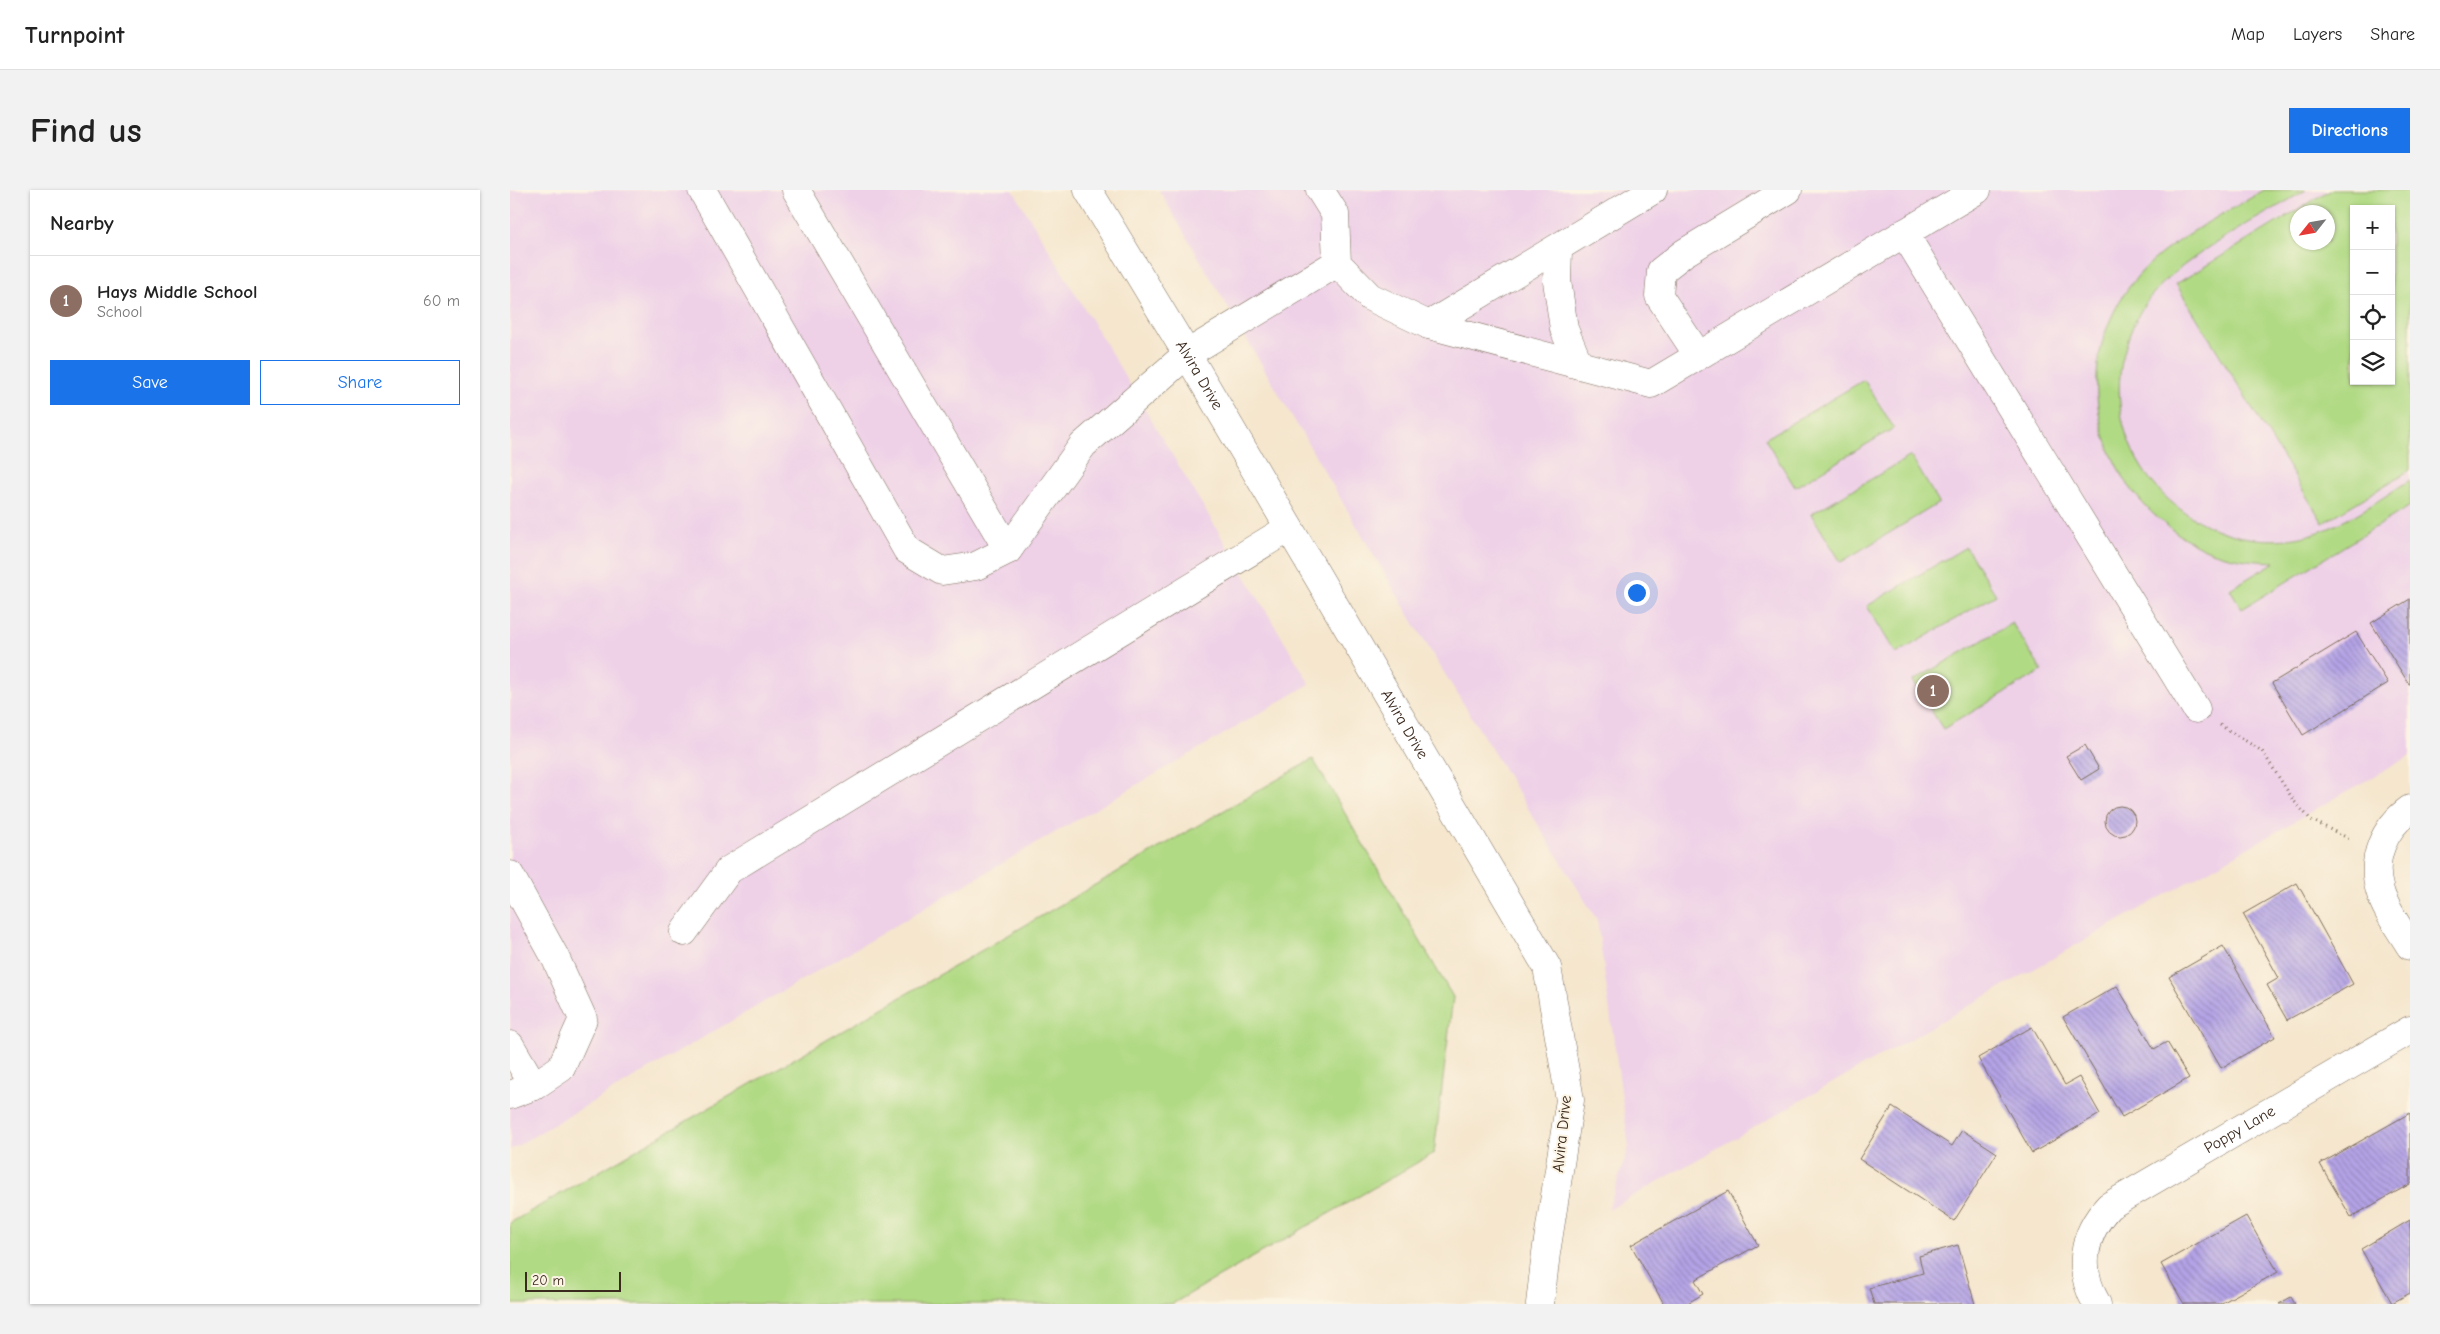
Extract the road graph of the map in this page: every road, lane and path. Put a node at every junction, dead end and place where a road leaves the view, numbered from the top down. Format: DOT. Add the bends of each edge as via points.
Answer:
graph roads {
  1 [pos="702,190"];
  2 [pos="796,190"];
  3 [pos="1088,190"];
  4 [pos="1320,190"];
  5 [pos="1653,190"];
  6 [pos="1788,190"];
  7 [pos="1977,190"];
  8 [pos="1904,233"];
  9 [pos="1558,249"];
  10 [pos="1337,263"];
  11 [pos="1429,325"];
  12 [pos="1187,354"];
  13 [pos="1698,355"];
  14 [pos="1579,365"];
  15 [pos="1289,528"];
  16 [pos="1008,550"];
  17 [pos="2196,709"];
  18 [pos="2410,809"];
  19 [pos="2378,854"];
  20 [pos="510,875"];
  21 [pos="684,932"];
  22 [pos="2410,946"];
  23 [pos="2410,1030"];
  24 [pos="510,1045"];
  25 [pos="522,1091"];
  26 [pos="1540,1304"];
  27 [pos="2097,1304"];
  1 -- 16 [label="street" via="907,550 942,571 976,566"];
  2 -- 16 [label="street"];
  3 -- 12 [label="street, Alvira Drive"];
  4 -- 10 [label="street" via="1335,214"];
  5 -- 9 [label="street"];
  6 -- 13 [label="street" via="1684,253 1662,271 1659,296"];
  7 -- 8 [label="street"];
  8 -- 13 [label="street"];
  8 -- 17 [label="street"];
  9 -- 11 [label="street"];
  9 -- 14 [label="street" via="1557,281 1564,328"];
  10 -- 11 [label="street" via="1370,297"];
  10 -- 12 [label="street"];
  11 -- 14 [label="street"];
  12 -- 15 [label="street, Alvira Drive"];
  12 -- 16 [label="street" via="1083,445"];
  13 -- 14 [label="street" via="1651,384"];
  15 -- 21 [label="street" via="729,870"];
  15 -- 26 [label="street, Alvira Drive" via="1547,967 1570,1100"];
  17 -- 19 [label="path" via="2262,751 2294,801 2312,820"];
  18 -- 19 [label="street" via="2387,832"];
  19 -- 22 [label="street" via="2380,890"];
  20 -- 25 [label="street" via="555,957 583,1018 561,1068"];
  23 -- 27 [label="street, Poppy Lane" via="2120,1199 2100,1216 2086,1245 2085,1278"];
  24 -- 25 [label="street"];
}
